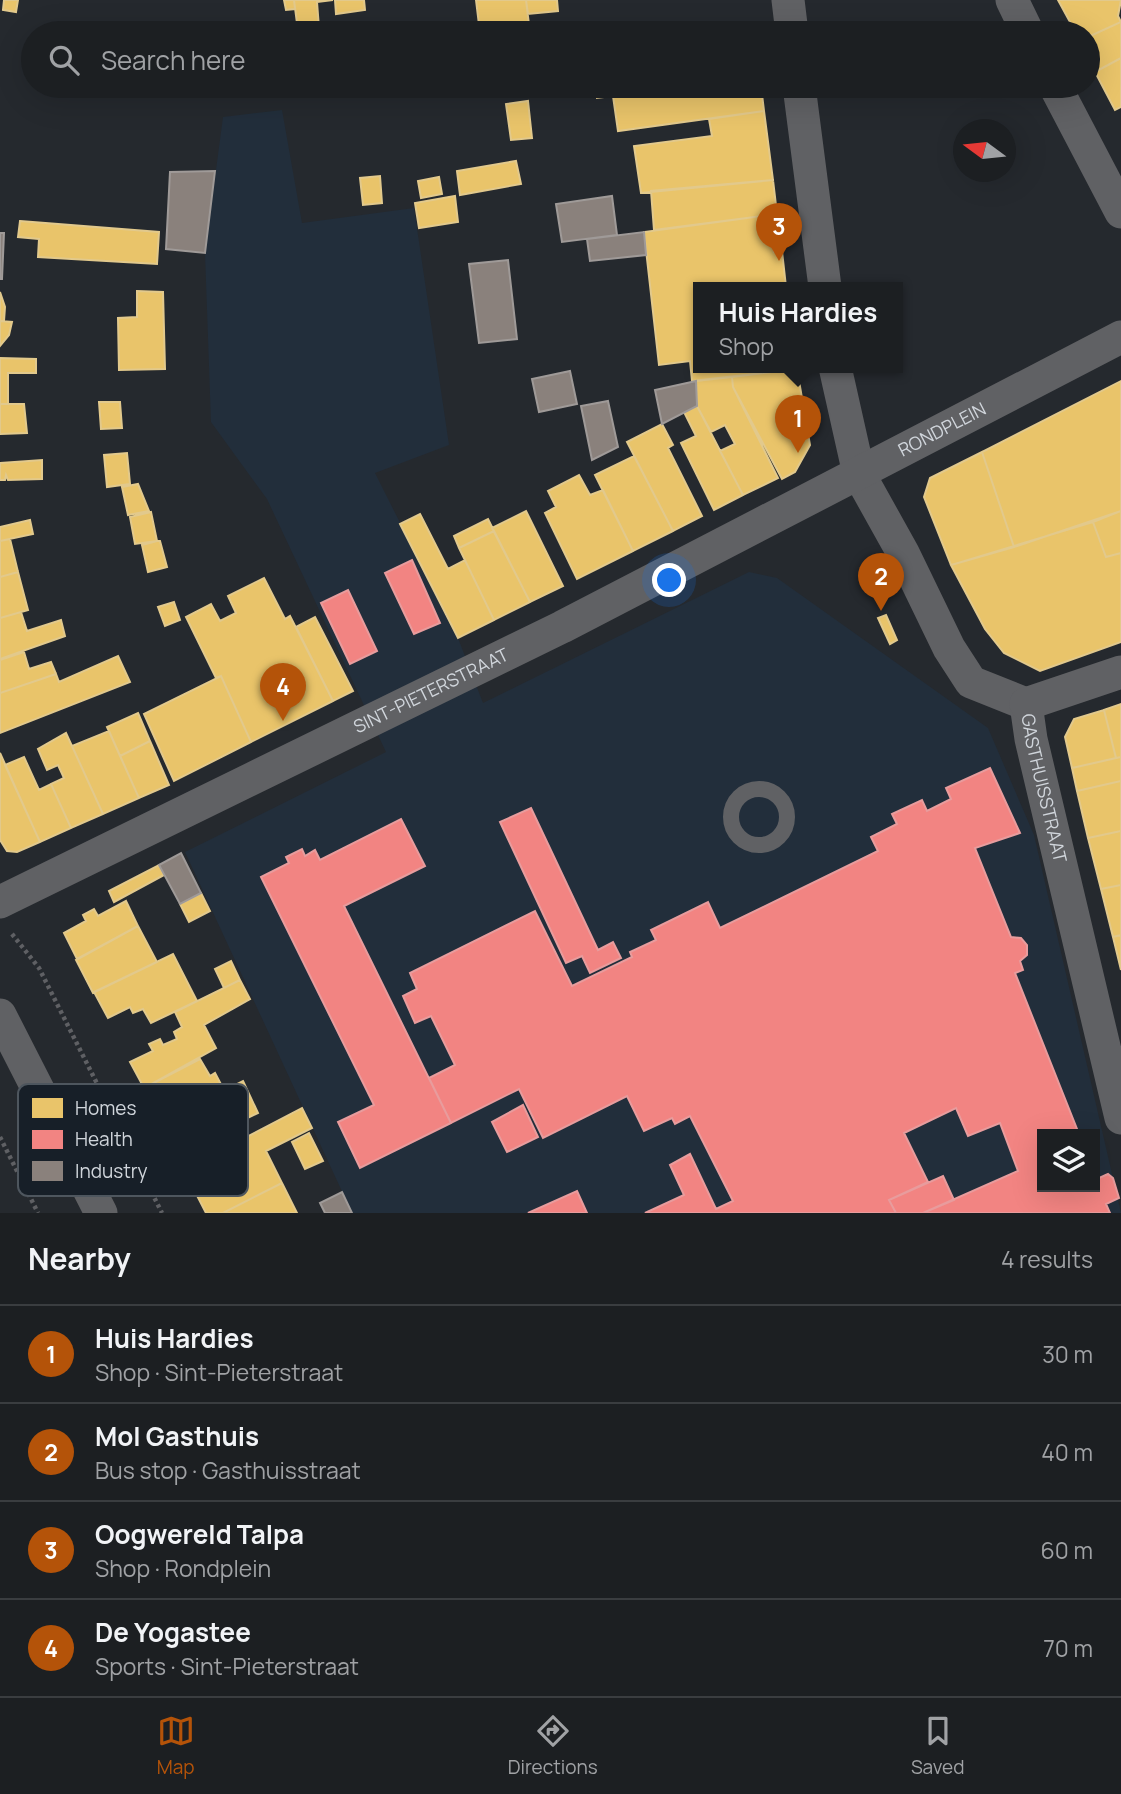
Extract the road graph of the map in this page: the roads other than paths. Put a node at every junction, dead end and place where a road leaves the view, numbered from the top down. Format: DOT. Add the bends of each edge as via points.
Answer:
graph roads {
  1 [pos="788,0"];
  2 [pos="1012,0"];
  3 [pos="791,21"];
  4 [pos="1022,21"];
  5 [pos="801,98"];
  6 [pos="1061,98"];
  7 [pos="1121,212"];
  8 [pos="824,282"];
  9 [pos="1121,337"];
  10 [pos="836,373"];
  11 [pos="859,474"];
  12 [pos="1121,672"];
  13 [pos="1026,704"];
  14 [pos="5,916"];
  15 [pos="0,1015"];
  16 [pos="35,1084"];
  17 [pos="1121,1118"];
  18 [pos="92,1196"];
  19 [pos="101,1213"];
  1 -- 3 [label="street"];
  2 -- 4 [label="street"];
  5 -- 8 [label="street"];
  6 -- 7 [label="street"];
  9 -- 11 [label="street, RONDPLEIN"];
  10 -- 11 [label="street"];
  11 -- 13 [label="street, GASTHUISSTRAAT" via="971,682"];
  11 -- 14 [label="street, SINT-PIETERSTRAAT"];
  12 -- 13 [label="street"];
  13 -- 17 [label="street, GASTHUISSTRAAT"];
  15 -- 16 [label="street"];
  18 -- 19 [label="street"];
}
